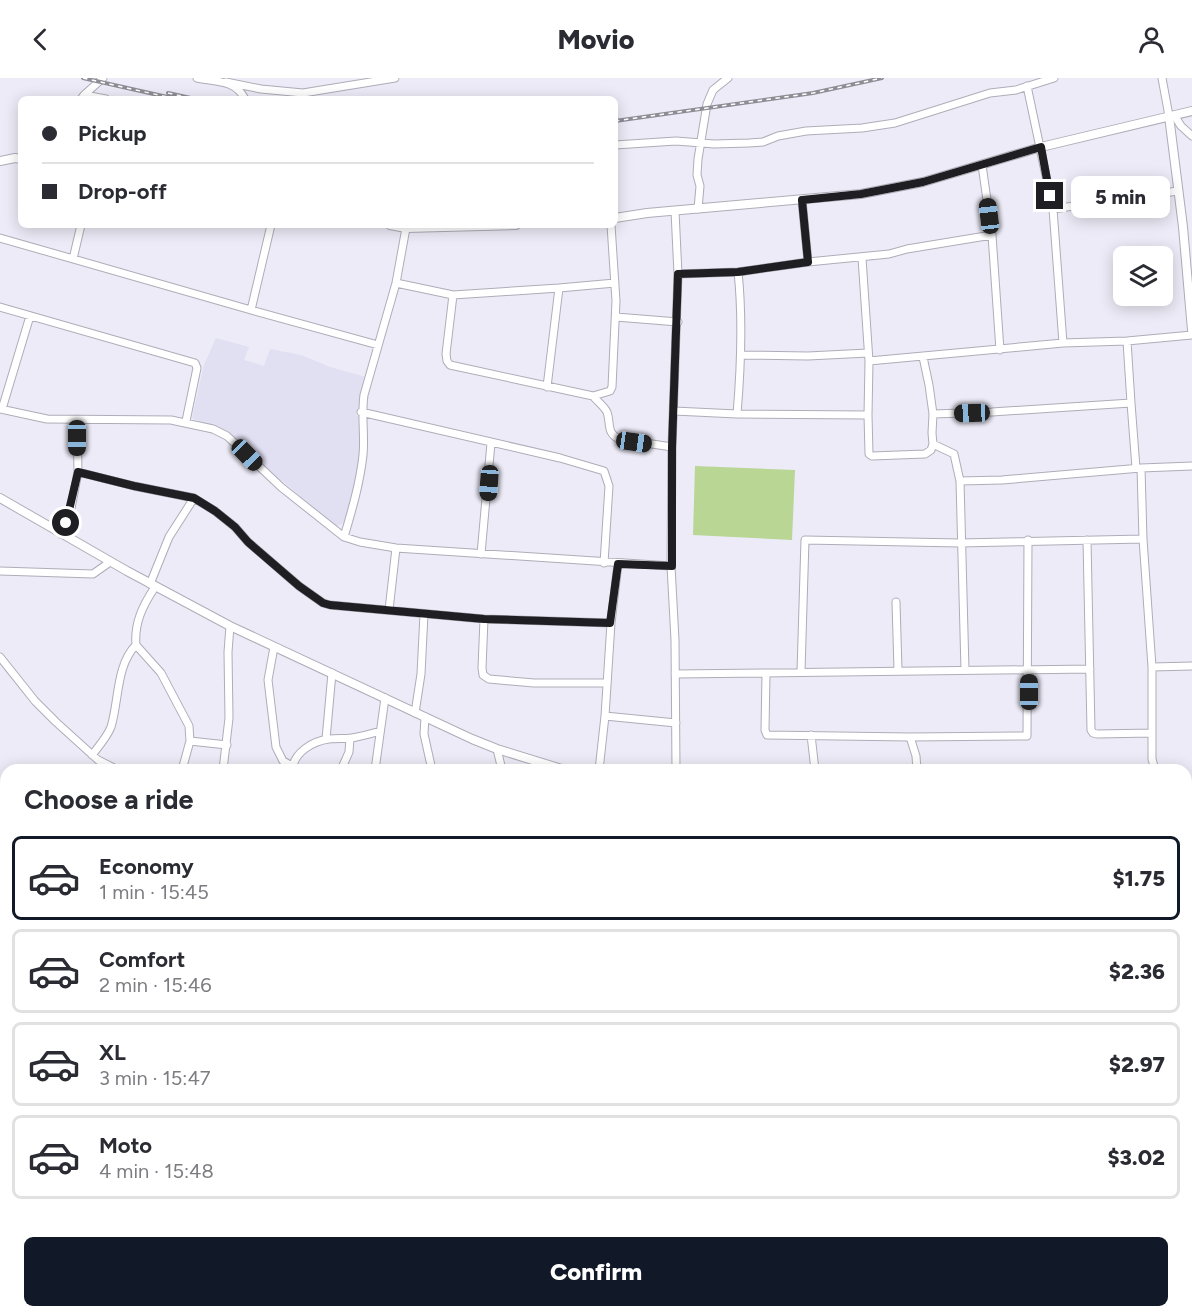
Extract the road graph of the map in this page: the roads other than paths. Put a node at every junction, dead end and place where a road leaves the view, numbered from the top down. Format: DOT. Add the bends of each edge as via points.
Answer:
graph roads {
  1 [pos="103,78"];
  2 [pos="197,78"];
  3 [pos="395,78"];
  4 [pos="728,78"];
  5 [pos="1054,78"];
  6 [pos="1162,78"];
  7 [pos="216,79"];
  8 [pos="226,82"];
  9 [pos="1027,86"];
  10 [pos="83,96"];
  11 [pos="243,96"];
  12 [pos="1192,111"];
  13 [pos="1171,116"];
  14 [pos="1192,136"];
  15 [pos="700,143"];
  16 [pos="618,145"];
  17 [pos="1041,147"];
  18 [pos="18,159"];
  19 [pos="0,161"];
  20 [pos="982,165"];
  21 [pos="1178,191"];
  22 [pos="802,200"];
  23 [pos="698,209"];
  24 [pos="1053,209"];
  25 [pos="675,211"];
  26 [pos="618,218"];
  27 [pos="80,228"];
  28 [pos="270,228"];
  29 [pos="406,228"];
  30 [pos="611,228"];
  31 [pos="992,235"];
  32 [pos="0,238"];
  33 [pos="862,258"];
  34 [pos="73,259"];
  35 [pos="808,262"];
  36 [pos="738,272"];
  37 [pos="678,274"];
  38 [pos="396,283"];
  39 [pos="615,283"];
  40 [pos="559,288"];
  41 [pos="453,295"];
  42 [pos="0,307"];
  43 [pos="251,310"];
  44 [pos="30,316"];
  45 [pos="616,317"];
  46 [pos="678,322"];
  47 [pos="1192,330"];
  48 [pos="1192,336"];
  49 [pos="1127,341"];
  50 [pos="1063,343"];
  51 [pos="378,345"];
  52 [pos="1000,350"];
  53 [pos="868,353"];
  54 [pos="741,355"];
  55 [pos="923,357"];
  56 [pos="870,361"];
  57 [pos="547,387"];
  58 [pos="593,396"];
  59 [pos="1131,402"];
  60 [pos="1,409"];
  61 [pos="674,411"];
  62 [pos="362,412"];
  63 [pos="737,414"];
  64 [pos="933,414"];
  65 [pos="868,415"];
  66 [pos="76,420"];
  67 [pos="186,422"];
  68 [pos="491,443"];
  69 [pos="933,444"];
  70 [pos="672,447"];
  71 [pos="1192,466"];
  72 [pos="1139,468"];
  73 [pos="78,472"];
  74 [pos="960,481"];
  75 [pos="0,498"];
  76 [pos="194,498"];
  77 [pos="61,534"];
  78 [pos="344,537"];
  79 [pos="1143,539"];
  80 [pos="1028,540"];
  81 [pos="1087,540"];
  82 [pos="960,543"];
  83 [pos="396,548"];
  84 [pos="481,554"];
  85 [pos="110,562"];
  86 [pos="604,563"];
  87 [pos="618,564"];
  88 [pos="672,566"];
  89 [pos="0,571"];
  90 [pos="153,585"];
  91 [pos="897,602"];
  92 [pos="389,609"];
  93 [pos="424,614"];
  94 [pos="484,619"];
  95 [pos="610,623"];
  96 [pos="230,626"];
  97 [pos="136,645"];
  98 [pos="274,647"];
  99 [pos="0,657"];
  100 [pos="1192,666"];
  101 [pos="1152,667"];
  102 [pos="1090,669"];
  103 [pos="898,670"];
  104 [pos="965,670"];
  105 [pos="1029,670"];
  106 [pos="801,671"];
  107 [pos="332,673"];
  108 [pos="675,674"];
  109 [pos="766,674"];
  110 [pos="606,683"];
  111 [pos="385,698"];
  112 [pos="415,712"];
  113 [pos="605,716"];
  114 [pos="425,717"];
  115 [pos="676,723"];
  116 [pos="380,731"];
  117 [pos="1152,733"];
  118 [pos="811,735"];
  119 [pos="910,737"];
  120 [pos="350,738"];
  121 [pos="326,739"];
  122 [pos="190,741"];
  123 [pos="226,745"];
  124 [pos="497,749"];
  125 [pos="92,755"];
  126 [pos="106,764"];
  127 [pos="184,764"];
  128 [pos="224,764"];
  129 [pos="288,764"];
  130 [pos="296,764"];
  131 [pos="344,764"];
  132 [pos="376,764"];
  133 [pos="431,764"];
  134 [pos="501,764"];
  135 [pos="546,764"];
  136 [pos="600,764"];
  137 [pos="676,764"];
  138 [pos="814,764"];
  139 [pos="917,764"];
  140 [pos="1153,764"];
  1 -- 10 [label="street"];
  2 -- 7 [label="street"];
  3 -- 8 [label="street" via="303,93"];
  4 -- 15 [label="street" via="710,94"];
  5 -- 9 [label="street"];
  6 -- 13 [label="street"];
  7 -- 8 [label="street"];
  8 -- 11 [label="street"];
  9 -- 15 [label="street" via="990,93 895,123 785,135 763,142"];
  9 -- 17 [label="street"];
  12 -- 13 [label="street"];
  13 -- 14 [label="street"];
  13 -- 17 [label="street"];
  13 -- 21 [label="street"];
  15 -- 16 [label="street"];
  15 -- 23 [label="street"];
  17 -- 20 [label="street"];
  17 -- 24 [label="street"];
  18 -- 19 [label="street"];
  20 -- 22 [label="street" via="923,182"];
  20 -- 31 [label="street"];
  21 -- 24 [label="street"];
  21 -- 47 [label="street"];
  22 -- 23 [label="street"];
  22 -- 35 [label="street"];
  23 -- 25 [label="street"];
  24 -- 50 [label="street"];
  25 -- 26 [label="street"];
  25 -- 37 [label="street"];
  27 -- 34 [label="street"];
  28 -- 43 [label="street"];
  29 -- 38 [label="street"];
  30 -- 39 [label="street"];
  31 -- 33 [label="street"];
  31 -- 52 [label="street"];
  32 -- 34 [label="street"];
  33 -- 35 [label="street"];
  33 -- 53 [label="street"];
  34 -- 43 [label="street"];
  35 -- 36 [label="street"];
  36 -- 37 [label="street"];
  36 -- 54 [label="street"];
  37 -- 46 [label="street"];
  38 -- 41 [label="street"];
  38 -- 51 [label="street"];
  39 -- 40 [label="street"];
  39 -- 45 [label="street"];
  40 -- 41 [label="street"];
  40 -- 57 [label="street"];
  41 -- 57 [label="street" via="446,354 450,365"];
  42 -- 44 [label="street"];
  43 -- 51 [label="street"];
  44 -- 60 [label="street"];
  44 -- 67 [label="street" via="195,363"];
  45 -- 46 [label="street"];
  45 -- 58 [label="street" via="612,387"];
  46 -- 61 [label="street"];
  48 -- 49 [label="street"];
  49 -- 50 [label="street"];
  49 -- 59 [label="street"];
  50 -- 52 [label="street"];
  51 -- 62 [label="street"];
  52 -- 55 [label="street"];
  53 -- 54 [label="street"];
  53 -- 56 [label="street"];
  54 -- 63 [label="street"];
  55 -- 56 [label="street"];
  55 -- 64 [label="street"];
  56 -- 65 [label="street"];
  57 -- 58 [label="street"];
  58 -- 70 [label="street" via="606,410 614,437"];
  59 -- 64 [label="street"];
  59 -- 72 [label="street"];
  60 -- 66 [label="street" via="47,419"];
  61 -- 63 [label="street"];
  61 -- 70 [label="street"];
  62 -- 68 [label="street"];
  62 -- 78 [label="street" via="364,453"];
  63 -- 65 [label="street"];
  64 -- 69 [label="street"];
  65 -- 69 [label="street" via="872,456 925,454"];
  66 -- 67 [label="street"];
  66 -- 73 [label="street"];
  67 -- 78 [label="street" via="227,436 281,487"];
  68 -- 84 [label="street"];
  68 -- 86 [label="street" via="604,471 609,486"];
  69 -- 74 [label="street" via="954,454"];
  70 -- 88 [label="street"];
  71 -- 72 [label="street"];
  72 -- 74 [label="street"];
  72 -- 79 [label="street"];
  73 -- 76 [label="street"];
  73 -- 77 [label="street" via="69,519"];
  74 -- 82 [label="street"];
  75 -- 77 [label="street"];
  76 -- 90 [label="street" via="169,537"];
  76 -- 92 [label="street" via="229,522 323,603"];
  77 -- 85 [label="street"];
  78 -- 83 [label="street"];
  79 -- 81 [label="street"];
  79 -- 101 [label="street"];
  80 -- 81 [label="street"];
  80 -- 82 [label="street"];
  80 -- 105 [label="street"];
  81 -- 102 [label="street"];
  82 -- 104 [label="street"];
  82 -- 106 [label="street" via="805,540"];
  83 -- 84 [label="street"];
  83 -- 92 [label="street"];
  84 -- 86 [label="street"];
  85 -- 89 [label="street" via="93,574"];
  85 -- 90 [label="street"];
  86 -- 87 [label="street"];
  87 -- 88 [label="street"];
  87 -- 95 [label="street"];
  88 -- 108 [label="street"];
  90 -- 96 [label="street"];
  90 -- 97 [label="street" via="140,613"];
  91 -- 103 [label="street"];
  92 -- 93 [label="street"];
  93 -- 94 [label="street"];
  93 -- 112 [label="street"];
  94 -- 95 [label="street"];
  94 -- 110 [label="street" via="482,668 489,679 534,684"];
  95 -- 110 [label="street"];
  96 -- 98 [label="street"];
  96 -- 123 [label="street"];
  97 -- 122 [label="street" via="166,681 189,726"];
  97 -- 125 [label="street" via="123,669 110,729"];
  98 -- 107 [label="street"];
  98 -- 129 [label="street" via="268,680 276,747"];
  99 -- 125 [label="street" via="35,701"];
  100 -- 101 [label="street"];
  101 -- 117 [label="street"];
  102 -- 105 [label="street"];
  102 -- 117 [label="street" via="1093,733"];
  103 -- 104 [label="street"];
  103 -- 106 [label="street"];
  104 -- 105 [label="street"];
  105 -- 119 [label="street" via="1027,736"];
  106 -- 109 [label="street"];
  107 -- 111 [label="street"];
  107 -- 121 [label="street"];
  108 -- 109 [label="street"];
  108 -- 115 [label="street"];
  109 -- 118 [label="street" via="765,733"];
  110 -- 113 [label="street"];
  111 -- 112 [label="street"];
  111 -- 116 [label="street"];
  112 -- 114 [label="street"];
  113 -- 115 [label="street"];
  113 -- 136 [label="street"];
  114 -- 124 [label="street"];
  114 -- 133 [label="street" via="424,734"];
  115 -- 137 [label="street"];
  116 -- 120 [label="street"];
  116 -- 132 [label="street"];
  117 -- 140 [label="street"];
  118 -- 119 [label="street"];
  118 -- 138 [label="street"];
  119 -- 139 [label="street"];
  120 -- 121 [label="street"];
  120 -- 131 [label="street"];
  121 -- 130 [label="street" via="300,752"];
  122 -- 123 [label="street"];
  122 -- 127 [label="street"];
  123 -- 128 [label="street"];
  124 -- 134 [label="street"];
  124 -- 135 [label="street"];
  125 -- 126 [label="street"];
}
